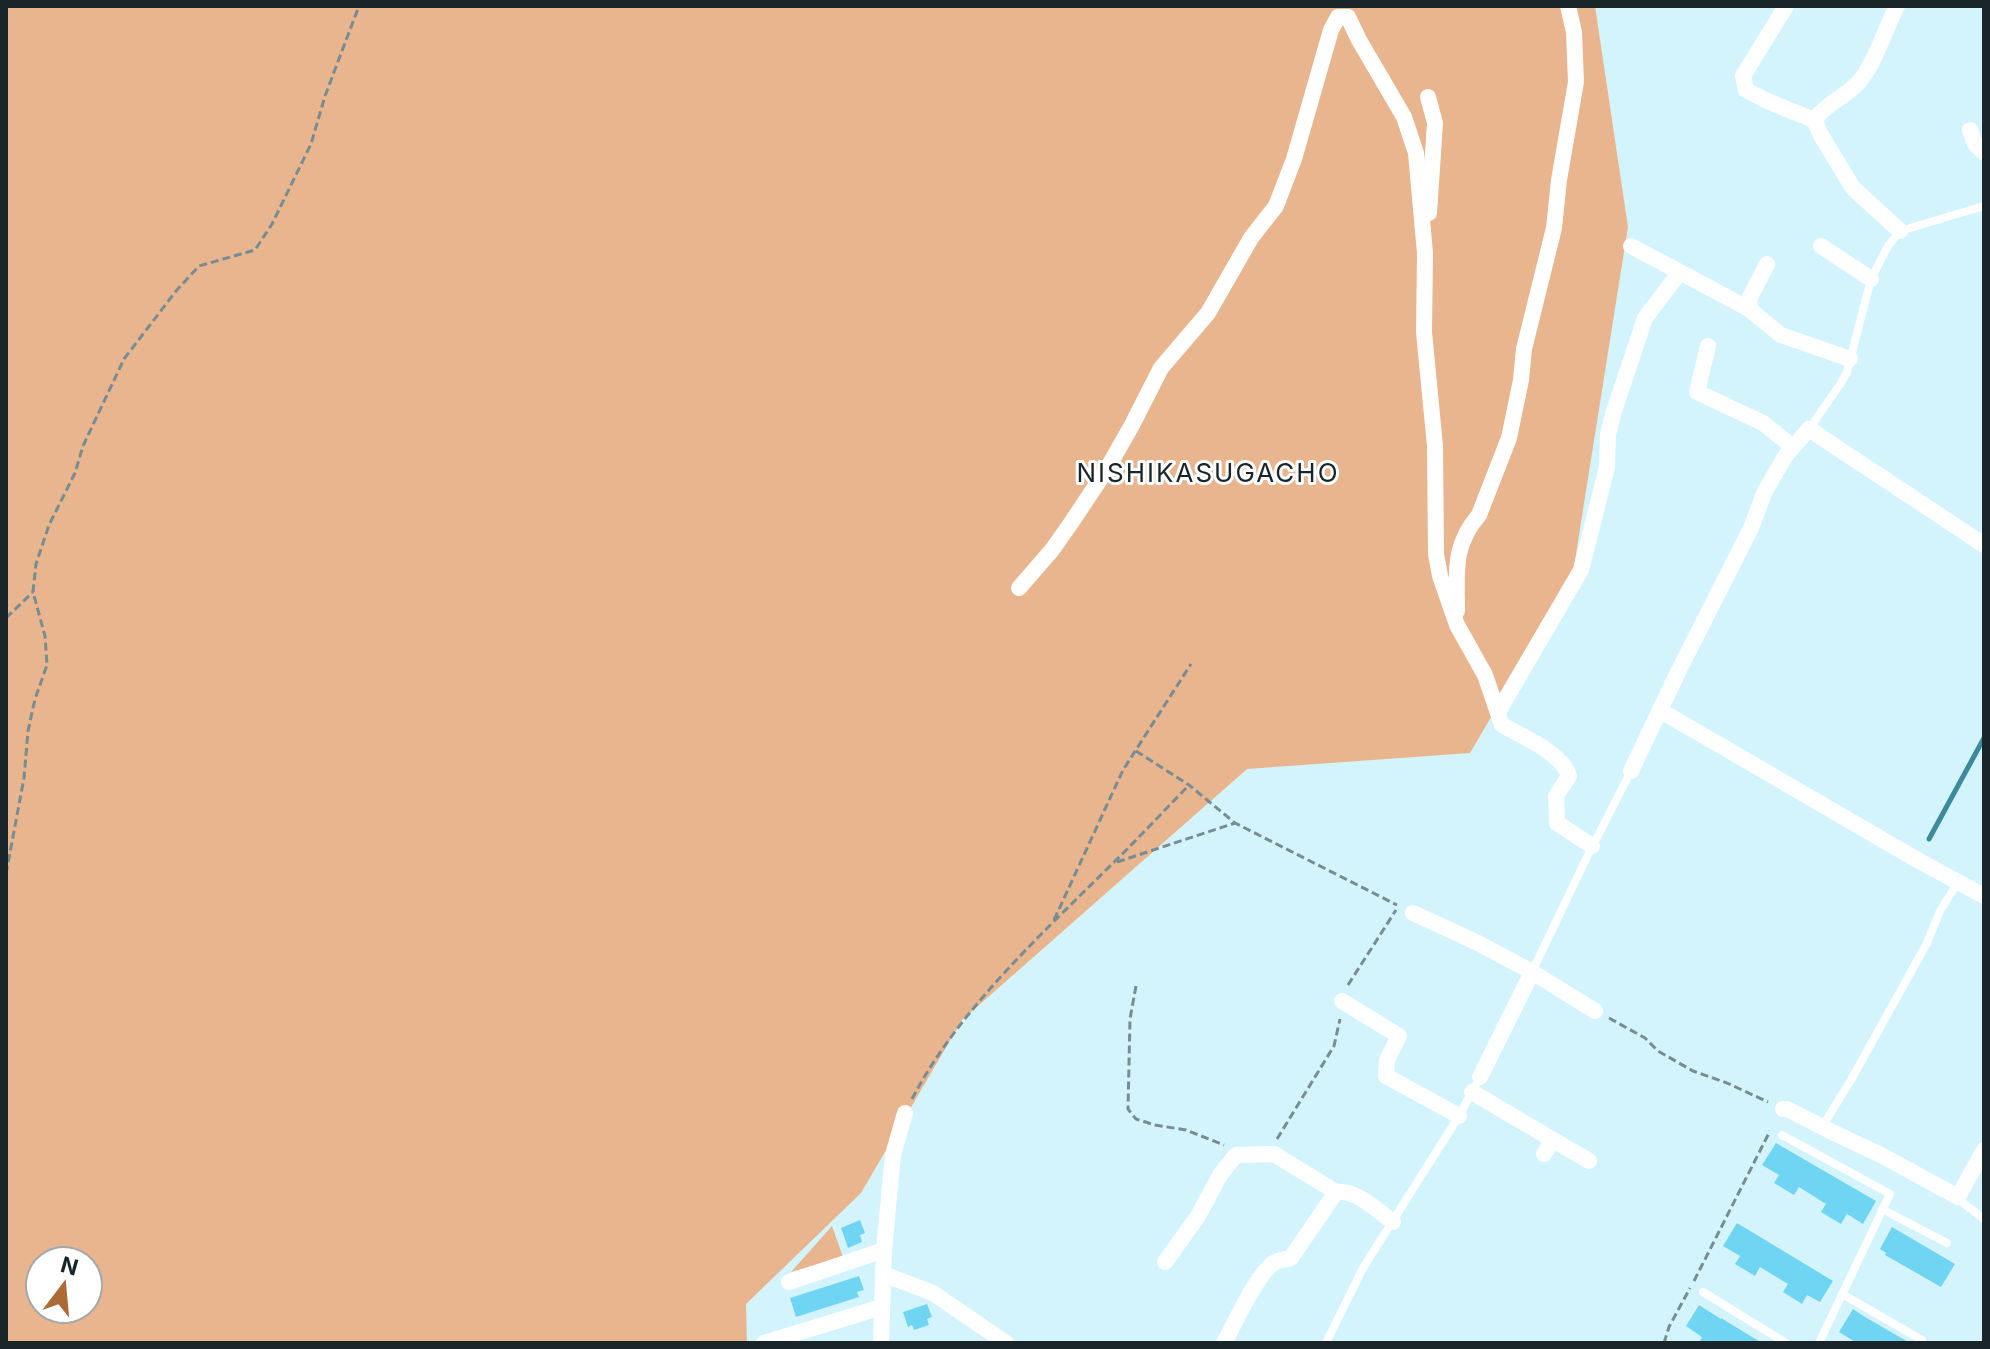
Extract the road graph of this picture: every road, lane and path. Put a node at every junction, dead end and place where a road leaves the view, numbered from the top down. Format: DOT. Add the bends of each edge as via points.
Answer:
graph roads {
  1 [pos="1568,6"];
  2 [pos="1786,6"];
  3 [pos="1897,6"];
  4 [pos="361,7"];
  5 [pos="1428,97"];
  6 [pos="1814,120"];
  7 [pos="1970,130"];
  8 [pos="1984,152"];
  9 [pos="1984,206"];
  10 [pos="1900,231"];
  11 [pos="1631,246"];
  12 [pos="1821,246"];
  13 [pos="1425,250"];
  14 [pos="1767,264"];
  15 [pos="1680,272"];
  16 [pos="1871,279"];
  17 [pos="1749,309"];
  18 [pos="1708,346"];
  19 [pos="1850,359"];
  20 [pos="1809,429"];
  21 [pos="1793,447"];
  22 [pos="1984,545"];
  23 [pos="1019,588"];
  24 [pos="33,592"];
  25 [pos="6,618"];
  26 [pos="1457,625"];
  27 [pos="1191,664"];
  28 [pos="1661,711"];
  29 [pos="1498,712"];
  30 [pos="1136,751"];
  31 [pos="1631,771"];
  32 [pos="1189,785"];
  33 [pos="1235,823"];
  34 [pos="1592,846"];
  35 [pos="1115,863"];
  36 [pos="6,874"];
  37 [pos="1958,882"];
  38 [pos="1984,896"];
  39 [pos="1406,909"];
  40 [pos="1052,924"];
  41 [pos="1532,972"];
  42 [pos="1136,986"];
  43 [pos="1342,1001"];
  44 [pos="1595,1011"];
  45 [pos="1476,1084"];
  46 [pos="1783,1109"];
  47 [pos="905,1113"];
  48 [pos="1459,1116"];
  49 [pos="1822,1127"];
  50 [pos="1782,1135"];
  51 [pos="1984,1150"];
  52 [pos="1274,1154"];
  53 [pos="1236,1155"];
  54 [pos="1589,1161"];
  55 [pos="1336,1192"];
  56 [pos="1958,1197"];
  57 [pos="1882,1209"];
  58 [pos="1984,1219"];
  59 [pos="1393,1222"];
  60 [pos="1947,1243"];
  61 [pos="884,1250"];
  62 [pos="1165,1262"];
  63 [pos="883,1274"];
  64 [pos="789,1282"];
  65 [pos="1703,1292"];
  66 [pos="1842,1294"];
  67 [pos="882,1307"];
  68 [pos="1922,1340"];
  69 [pos="764,1343"];
  70 [pos="881,1343"];
  71 [pos="1006,1343"];
  72 [pos="1224,1343"];
  73 [pos="1326,1343"];
  74 [pos="1664,1343"];
  75 [pos="1786,1343"];
  76 [pos="1819,1343"];
  1 -- 26 [label="street" via="1576,82 1554,228 1509,438 1479,515 1458,550"];
  2 -- 6 [label="street" via="1743,76 1746,90"];
  3 -- 6 [label="street" via="1858,83"];
  4 -- 24 [label="path" via="311,144 255,250 199,266 124,359 49,525"];
  5 -- 13 [label="street" via="1435,123"];
  6 -- 10 [label="street" via="1853,188"];
  7 -- 8 [label="street"];
  9 -- 10 [label="lane"];
  10 -- 16 [label="lane"];
  11 -- 15 [label="street"];
  12 -- 16 [label="street"];
  13 -- 23 [label="street" via="1416,153 1404,117 1348,17 1338,17 1276,206 1208,313 1161,368 1107,469 1071,523"];
  13 -- 26 [label="street" via="1436,554"];
  14 -- 17 [label="street"];
  15 -- 17 [label="street"];
  15 -- 29 [label="street" via="1645,318 1614,411 1607,467 1581,570"];
  16 -- 19 [label="lane"];
  17 -- 19 [label="street" via="1781,335"];
  18 -- 21 [label="street" via="1697,392 1763,423"];
  19 -- 20 [label="lane" via="1841,383"];
  20 -- 21 [label="street"];
  20 -- 22 [label="street"];
  21 -- 28 [label="street" via="1765,491"];
  24 -- 25 [label="path"];
  24 -- 36 [label="path" via="47,665 28,731"];
  26 -- 29 [label="street" via="1485,675"];
  27 -- 30 [label="path"];
  28 -- 31 [label="street"];
  28 -- 37 [label="street"];
  29 -- 34 [label="street" via="1502,725 1566,767 1569,776 1556,796 1557,823"];
  30 -- 32 [label="path"];
  30 -- 40 [label="path"];
  31 -- 34 [label="lane"];
  32 -- 33 [label="path"];
  32 -- 35 [label="path"];
  33 -- 35 [label="path"];
  33 -- 39 [label="path"];
  34 -- 41 [label="lane"];
  35 -- 40 [label="path"];
  37 -- 38 [label="street"];
  37 -- 49 [label="lane"];
  39 -- 41 [label="street"];
  39 -- 43 [label="path" via="1363,959"];
  40 -- 47 [label="path" via="987,992 926,1071"];
  41 -- 44 [label="street"];
  41 -- 45 [label="street"];
  42 -- 53 [label="path" via="1128,1109 1136,1119 1220,1142"];
  43 -- 48 [label="street" via="1399,1036 1386,1076"];
  43 -- 52 [label="path" via="1334,1046 1275,1142"];
  44 -- 46 [label="path" via="1693,1071"];
  45 -- 48 [label="lane"];
  45 -- 54 [label="street" via="1549,1147"];
  46 -- 49 [label="street"];
  46 -- 74 [label="path"];
  47 -- 61 [label="street" via="893,1155"];
  48 -- 59 [label="lane"];
  49 -- 56 [label="street"];
  50 -- 57 [label="lane" via="1890,1194"];
  51 -- 56 [label="street"];
  52 -- 53 [label="street"];
  52 -- 55 [label="street"];
  53 -- 62 [label="street"];
  55 -- 59 [label="street" via="1359,1198"];
  55 -- 72 [label="street" via="1291,1258 1272,1264 1257,1283"];
  56 -- 58 [label="lane"];
  57 -- 60 [label="lane"];
  57 -- 66 [label="lane"];
  59 -- 73 [label="lane"];
  61 -- 63 [label="street"];
  61 -- 64 [label="street"];
  63 -- 67 [label="street"];
  63 -- 71 [label="street" via="933,1293"];
  65 -- 75 [label="lane"];
  66 -- 68 [label="lane"];
  66 -- 76 [label="lane"];
  67 -- 69 [label="street"];
  67 -- 70 [label="street"];
}
